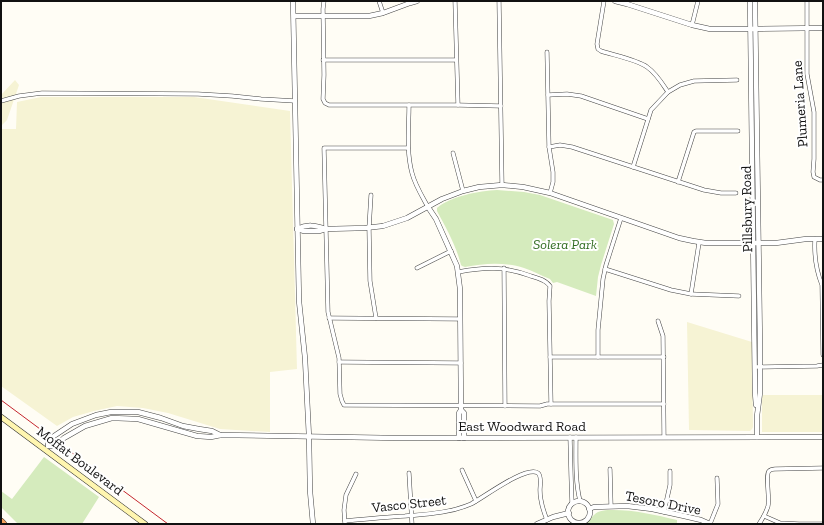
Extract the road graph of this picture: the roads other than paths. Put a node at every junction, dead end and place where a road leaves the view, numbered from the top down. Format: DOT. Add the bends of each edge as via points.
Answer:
graph roads {
  1 [pos="293,1"];
  2 [pos="324,1"];
  3 [pos="379,1"];
  4 [pos="417,1"];
  5 [pos="456,1"];
  6 [pos="499,1"];
  7 [pos="604,1"];
  8 [pos="615,1"];
  9 [pos="698,1"];
  10 [pos="750,1"];
  11 [pos="755,1"];
  12 [pos="807,1"];
  13 [pos="383,13"];
  14 [pos="294,16"];
  15 [pos="323,16"];
  16 [pos="692,25"];
  17 [pos="807,28"];
  18 [pos="823,28"];
  19 [pos="753,29"];
  20 [pos="547,52"];
  21 [pos="323,60"];
  22 [pos="456,60"];
  23 [pos="737,80"];
  24 [pos="668,92"];
  25 [pos="548,95"];
  26 [pos="1,101"];
  27 [pos="296,101"];
  28 [pos="409,105"];
  29 [pos="458,105"];
  30 [pos="501,106"];
  31 [pos="648,118"];
  32 [pos="738,131"];
  33 [pos="549,147"];
  34 [pos="408,148"];
  35 [pos="453,153"];
  36 [pos="633,167"];
  37 [pos="823,180"];
  38 [pos="678,182"];
  39 [pos="502,185"];
  40 [pos="463,190"];
  41 [pos="550,193"];
  42 [pos="736,193"];
  43 [pos="371,195"];
  44 [pos="428,207"];
  45 [pos="621,218"];
  46 [pos="369,228"];
  47 [pos="297,229"];
  48 [pos="326,229"];
  49 [pos="815,239"];
  50 [pos="823,239"];
  51 [pos="699,243"];
  52 [pos="756,243"];
  53 [pos="451,251"];
  54 [pos="416,268"];
  55 [pos="504,268"];
  56 [pos="605,269"];
  57 [pos="458,272"];
  58 [pos="691,294"];
  59 [pos="739,296"];
  60 [pos="822,299"];
  61 [pos="329,318"];
  62 [pos="376,318"];
  63 [pos="460,319"];
  64 [pos="658,321"];
  65 [pos="823,354"];
  66 [pos="550,357"];
  67 [pos="598,357"];
  68 [pos="664,357"];
  69 [pos="339,362"];
  70 [pos="461,363"];
  71 [pos="823,365"];
  72 [pos="758,367"];
  73 [pos="551,404"];
  74 [pos="664,404"];
  75 [pos="505,406"];
  76 [pos="461,408"];
  77 [pos="1,418"];
  78 [pos="221,435"];
  79 [pos="309,437"];
  80 [pos="570,437"];
  81 [pos="576,437"];
  82 [pos="664,437"];
  83 [pos="757,437"];
  84 [pos="823,437"];
  85 [pos="462,438"];
  86 [pos="47,448"];
  87 [pos="823,468"];
  88 [pos="610,469"];
  89 [pos="462,470"];
  90 [pos="670,471"];
  91 [pos="409,473"];
  92 [pos="356,474"];
  93 [pos="717,478"];
  94 [pos="476,501"];
  95 [pos="580,501"];
  96 [pos="572,504"];
  97 [pos="611,506"];
  98 [pos="589,509"];
  99 [pos="664,512"];
  100 [pos="569,513"];
  101 [pos="412,515"];
  102 [pos="764,516"];
  103 [pos="547,520"];
  104 [pos="1,522"];
  105 [pos="345,522"];
  106 [pos="3,524"];
  107 [pos="145,524"];
  108 [pos="313,524"];
  109 [pos="412,524"];
  110 [pos="537,524"];
  111 [pos="710,524"];
  112 [pos="759,524"];
  113 [pos="823,524"];
  1 -- 14 [label="street"];
  2 -- 15 [label="street"];
  3 -- 13 [label="street"];
  4 -- 13 [label="street"];
  5 -- 22 [label="street"];
  6 -- 30 [label="street"];
  7 -- 24 [label="street" via="598,48 647,67"];
  8 -- 16 [label="street"];
  9 -- 16 [label="street"];
  10 -- 19 [label="street, Pillsbury Road"];
  11 -- 19 [label="street, Pillsbury Road"];
  12 -- 17 [label="street, Plumeria Lane"];
  13 -- 15 [label="street" via="369,16"];
  14 -- 15 [label="street"];
  14 -- 27 [label="street"];
  15 -- 21 [label="street"];
  16 -- 19 [label="street" via="710,29"];
  17 -- 18 [label="street"];
  17 -- 19 [label="street"];
  17 -- 37 [label="street, Plumeria Lane" via="807,74 814,112 813,172 814,177"];
  19 -- 52 [label="street, Pillsbury Road"];
  20 -- 25 [label="street"];
  21 -- 22 [label="street"];
  21 -- 28 [label="street" via="325,103"];
  22 -- 29 [label="street"];
  23 -- 24 [label="street" via="694,81"];
  24 -- 31 [label="street" via="651,110"];
  25 -- 31 [label="street" via="581,96"];
  25 -- 33 [label="street"];
  26 -- 27 [label="street" via="42,93 198,94"];
  27 -- 47 [label="street"];
  28 -- 29 [label="street"];
  28 -- 34 [label="street"];
  29 -- 30 [label="street"];
  30 -- 39 [label="street"];
  31 -- 36 [label="street"];
  32 -- 38 [label="street" via="694,132"];
  33 -- 36 [label="street" via="572,147"];
  33 -- 41 [label="street" via="553,172"];
  34 -- 44 [label="street" via="412,173"];
  34 -- 48 [label="street" via="324,148"];
  35 -- 40 [label="street"];
  36 -- 38 [label="street"];
  38 -- 42 [label="street" via="704,190"];
  39 -- 40 [label="street"];
  39 -- 41 [label="street"];
  40 -- 44 [label="street"];
  41 -- 45 [label="street"];
  43 -- 46 [label="street"];
  44 -- 46 [label="street" via="407,218"];
  44 -- 53 [label="street"];
  45 -- 51 [label="street"];
  45 -- 56 [label="street"];
  46 -- 48 [label="street"];
  46 -- 62 [label="street" via="370,281"];
  47 -- 48 [label="street" via="304,226 319,226"];
  47 -- 79 [label="street" via="299,301 306,358"];
  48 -- 61 [label="street"];
  49 -- 50 [label="street"];
  49 -- 52 [label="street"];
  49 -- 60 [label="street"];
  51 -- 52 [label="street"];
  51 -- 58 [label="street"];
  52 -- 72 [label="street, Pillsbury Road"];
  53 -- 54 [label="street"];
  53 -- 57 [label="street"];
  55 -- 57 [label="street"];
  55 -- 66 [label="street" via="537,278 550,286"];
  55 -- 75 [label="street"];
  56 -- 58 [label="street"];
  56 -- 67 [label="street" via="598,330"];
  57 -- 63 [label="street"];
  58 -- 59 [label="street"];
  60 -- 65 [label="street"];
  61 -- 62 [label="street"];
  61 -- 69 [label="street"];
  62 -- 63 [label="street"];
  63 -- 70 [label="street"];
  64 -- 68 [label="street" via="663,336"];
  66 -- 67 [label="street"];
  66 -- 73 [label="street"];
  67 -- 68 [label="street"];
  68 -- 74 [label="street"];
  69 -- 70 [label="street"];
  69 -- 76 [label="street" via="340,394 344,405"];
  70 -- 76 [label="street"];
  71 -- 72 [label="street"];
  72 -- 83 [label="street, Pillsbury Road" via="760,393"];
  73 -- 74 [label="street"];
  73 -- 75 [label="street"];
  74 -- 82 [label="street"];
  75 -- 76 [label="street"];
  76 -- 85 [label="street" via="464,413"];
  77 -- 86 [label="main road, Moffat Boulevard"];
  78 -- 79 [label="street, East Woodward Road"];
  78 -- 86 [label="street, East Woodward Road" via="197,436 138,419 112,418 85,426 55,446"];
  78 -- 86 [label="street, East Woodward Road" via="138,412 111,412 72,424 48,440"];
  79 -- 85 [label="street, East Woodward Road"];
  79 -- 108 [label="street"];
  80 -- 81 [label="street, East Woodward Road"];
  80 -- 85 [label="street, East Woodward Road"];
  80 -- 96 [label="street"];
  81 -- 82 [label="street, East Woodward Road"];
  81 -- 95 [label="street"];
  82 -- 83 [label="street, East Woodward Road"];
  83 -- 84 [label="street, East Woodward Road"];
  86 -- 107 [label="main road, Moffat Boulevard"];
  87 -- 102 [label="street" via="769,471 769,499"];
  88 -- 97 [label="street"];
  89 -- 94 [label="street"];
  90 -- 99 [label="street" via="670,486"];
  91 -- 101 [label="street"];
  92 -- 105 [label="street" via="346,495"];
  93 -- 111 [label="street" via="718,504"];
  94 -- 101 [label="street, Vasco Street" via="452,511"];
  94 -- 103 [label="street, Vasco Street" via="524,473 538,472 542,508"];
  95 -- 96 [label="street"];
  95 -- 98 [label="street"];
  96 -- 100 [label="street"];
  97 -- 98 [label="street, Tesoro Drive"];
  97 -- 99 [label="street, Tesoro Drive"];
  98 -- 100 [label="street" via="589,516 581,522 572,519"];
  99 -- 111 [label="street, Tesoro Drive"];
  100 -- 103 [label="street"];
  101 -- 105 [label="street, Vasco Street"];
  101 -- 109 [label="street"];
  102 -- 112 [label="street"];
  102 -- 113 [label="street" via="780,523"];
  103 -- 110 [label="street"];
  104 -- 106 [label="highway"];
}
